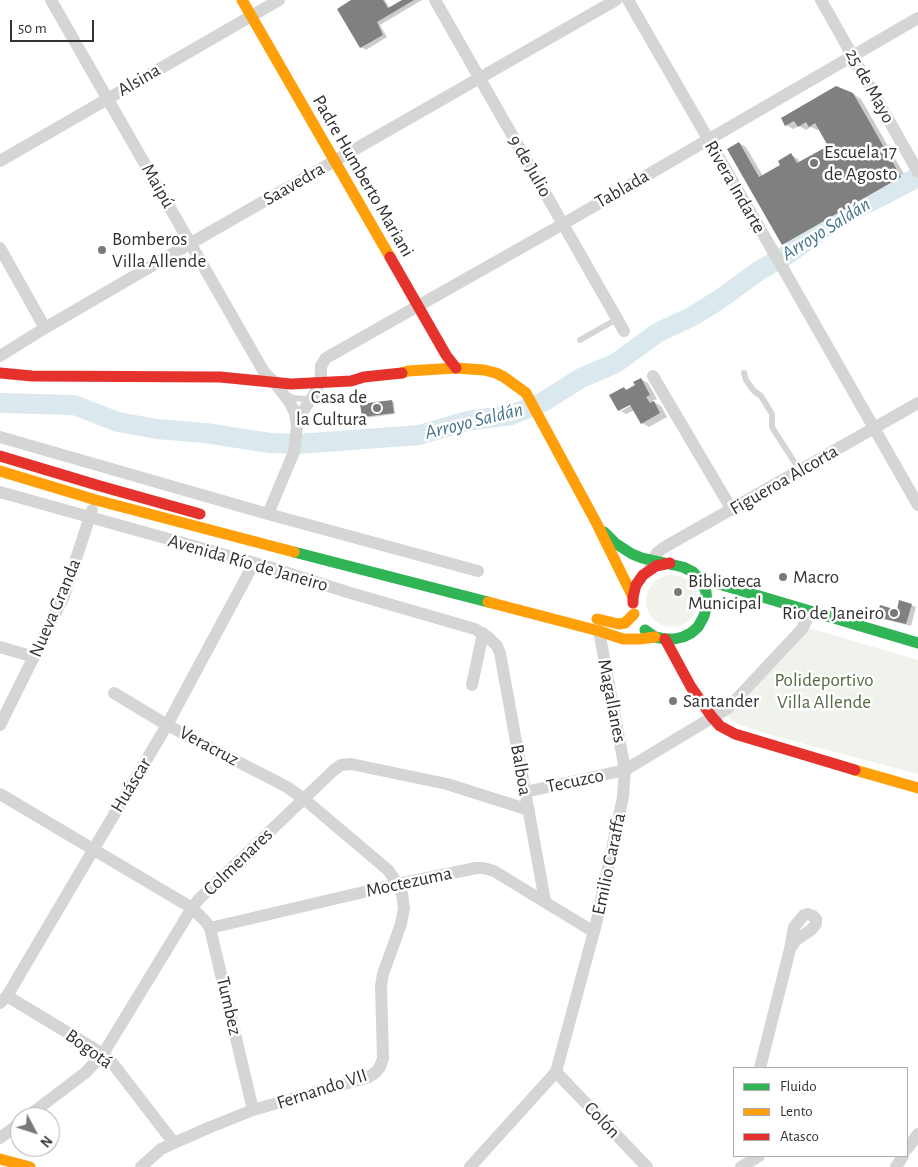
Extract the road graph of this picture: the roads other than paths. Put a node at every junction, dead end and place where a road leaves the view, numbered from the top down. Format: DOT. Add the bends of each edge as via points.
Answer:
graph roads {
  1 [pos="51,0"];
  2 [pos="242,0"];
  3 [pos="279,0"];
  4 [pos="435,0"];
  5 [pos="616,0"];
  6 [pos="628,0"];
  7 [pos="822,0"];
  8 [pos="251,16"];
  9 [pos="918,18"];
  10 [pos="853,56"];
  11 [pos="480,78"];
  12 [pos="108,99"];
  13 [pos="707,139"];
  14 [pos="0,161"];
  15 [pos="335,161"];
  16 [pos="918,172"];
  17 [pos="562,224"];
  18 [pos="191,244"];
  19 [pos="0,248"];
  20 [pos="417,306"];
  21 [pos="617,318"];
  22 [pos="45,328"];
  23 [pos="624,332"];
  24 [pos="580,340"];
  25 [pos="0,356"];
  26 [pos="456,368"];
  27 [pos="264,372"];
  28 [pos="0,373"];
  29 [pos="290,373"];
  30 [pos="744,373"];
  31 [pos="398,374"];
  32 [pos="653,376"];
  33 [pos="220,377"];
  34 [pos="320,378"];
  35 [pos="450,380"];
  36 [pos="472,380"];
  37 [pos="279,388"];
  38 [pos="522,390"];
  39 [pos="311,400"];
  40 [pos="918,403"];
  41 [pos="297,427"];
  42 [pos="874,428"];
  43 [pos="0,437"];
  44 [pos="0,456"];
  45 [pos="0,470"];
  46 [pos="800,471"];
  47 [pos="100,486"];
  48 [pos="0,492"];
  49 [pos="96,500"];
  50 [pos="918,505"];
  51 [pos="732,510"];
  52 [pos="268,514"];
  53 [pos="88,517"];
  54 [pos="210,517"];
  55 [pos="597,524"];
  56 [pos="652,560"];
  57 [pos="254,563"];
  58 [pos="670,563"];
  59 [pos="397,567"];
  60 [pos="478,571"];
  61 [pos="644,575"];
  62 [pos="701,581"];
  63 [pos="633,597"];
  64 [pos="811,612"];
  65 [pos="634,614"];
  66 [pos="599,631"];
  67 [pos="488,637"];
  68 [pos="660,638"];
  69 [pos="918,644"];
  70 [pos="0,647"];
  71 [pos="34,657"];
  72 [pos="472,685"];
  73 [pos="114,693"];
  74 [pos="712,717"];
  75 [pos="0,725"];
  76 [pos="167,725"];
  77 [pos="625,770"];
  78 [pos="918,788"];
  79 [pos="525,792"];
  80 [pos="0,794"];
  81 [pos="304,799"];
  82 [pos="529,810"];
  83 [pos="93,849"];
  84 [pos="398,884"];
  85 [pos="545,901"];
  86 [pos="192,908"];
  87 [pos="210,928"];
  88 [pos="594,932"];
  89 [pos="790,949"];
  90 [pos="4,999"];
  91 [pos="102,1054"];
  92 [pos="760,1067"];
  93 [pos="556,1072"];
  94 [pos="40,1107"];
  95 [pos="253,1110"];
  96 [pos="918,1132"];
  97 [pos="174,1143"];
  98 [pos="908,1148"];
  99 [pos="756,1157"];
  100 [pos="0,1159"];
  101 [pos="30,1167"];
  102 [pos="141,1167"];
  103 [pos="470,1167"];
  104 [pos="647,1167"];
  105 [pos="741,1167"];
  1 -- 12 [label="street, Maipú"];
  2 -- 8 [label="main road, Padre Humberto Mariani"];
  3 -- 8 [label="street, Alsina"];
  4 -- 11 [label="street, 9 de Julio"];
  5 -- 11 [label="street, Saavedra"];
  6 -- 13 [label="street, Rivera Indarte"];
  7 -- 10 [label="street, 25 de Mayo"];
  8 -- 12 [label="street, Alsina"];
  8 -- 15 [label="main road, Padre Humberto Mariani"];
  9 -- 10 [label="street, Tablada"];
  10 -- 13 [label="street, Tablada"];
  10 -- 16 [label="street, 25 de Mayo"];
  11 -- 15 [label="street, Saavedra"];
  11 -- 17 [label="street, 9 de Julio"];
  12 -- 14 [label="street, Alsina"];
  12 -- 18 [label="street, Maipú"];
  13 -- 17 [label="street, Tablada"];
  13 -- 42 [label="street, Rivera Indarte"];
  15 -- 18 [label="street, Saavedra"];
  15 -- 20 [label="main road, Padre Humberto Mariani"];
  17 -- 20 [label="street, Tablada"];
  17 -- 21 [label="street, 9 de Julio"];
  18 -- 22 [label="street, Saavedra"];
  18 -- 27 [label="street, Maipú"];
  19 -- 22 [label="street"];
  20 -- 26 [label="main road, Padre Humberto Mariani"];
  20 -- 34 [label="street, Tablada" via="326,358"];
  21 -- 23 [label="street, 9 de Julio"];
  21 -- 24 [label="lane"];
  22 -- 25 [label="street, Saavedra"];
  26 -- 31 [label="main road"];
  26 -- 38 [label="main road" via="496,373"];
  27 -- 29 [label="main road"];
  27 -- 33 [label="main road"];
  27 -- 37 [label="street, Maipú"];
  28 -- 33 [label="main road"];
  29 -- 34 [label="main road"];
  29 -- 37 [label="main road"];
  30 -- 46 [label="lane" via="772,414 772,427"];
  31 -- 34 [label="main road" via="364,377 351,373"];
  31 -- 35 [label="main road" via="408,379"];
  32 -- 51 [label="street"];
  33 -- 37 [label="main road"];
  34 -- 37 [label="main road"];
  34 -- 39 [label="street"];
  36 -- 38 [label="main road"];
  37 -- 39 [label="lane" via="289,397"];
  37 -- 41 [label="street, Maipú" via="295,413"];
  38 -- 55 [label="main road"];
  39 -- 41 [label="street"];
  40 -- 42 [label="street, Figueroa Alcorta"];
  41 -- 52 [label="street" via="294,452"];
  42 -- 46 [label="street, Figueroa Alcorta"];
  42 -- 50 [label="street, Rivera Indarte"];
  43 -- 52 [label="street"];
  44 -- 47 [label="main road"];
  45 -- 49 [label="main road"];
  46 -- 51 [label="street, Figueroa Alcorta"];
  47 -- 49 [label="street, Nueva Granda"];
  47 -- 54 [label="main road"];
  48 -- 53 [label="street, Avenida Río de Janeiro"];
  49 -- 53 [label="street, Nueva Granda"];
  49 -- 66 [label="main road"];
  51 -- 56 [label="street, Figueroa Alcorta" via="663,548"];
  52 -- 60 [label="street"];
  53 -- 57 [label="street, Avenida Río de Janeiro"];
  53 -- 71 [label="street, Nueva Granda" via="64,596"];
  55 -- 56 [label="main road" via="622,548"];
  55 -- 63 [label="main road"];
  56 -- 58 [label="main road"];
  56 -- 61 [label="street"];
  57 -- 67 [label="street, Avenida Río de Janeiro" via="475,629"];
  57 -- 76 [label="street, Huáscar"];
  58 -- 61 [label="main road" via="656,566"];
  58 -- 62 [label="main road" via="693,572"];
  59 -- 65 [label="main road" via="615,624 625,623"];
  61 -- 63 [label="main road" via="636,585"];
  62 -- 64 [label="main road"];
  62 -- 68 [label="main road" via="707,604 698,627 683,637"];
  63 -- 65 [label="main road"];
  64 -- 69 [label="main road"];
  64 -- 74 [label="street" via="802,629 728,708"];
  65 -- 68 [label="main road" via="646,631"];
  66 -- 68 [label="main road" via="623,639"];
  66 -- 77 [label="street, Magallanes"];
  67 -- 72 [label="street"];
  67 -- 79 [label="street, Balboa" via="500,653"];
  68 -- 74 [label="main road"];
  70 -- 71 [label="street"];
  71 -- 75 [label="street, Nueva Granda"];
  73 -- 76 [label="street, Veracruz"];
  74 -- 77 [label="street"];
  74 -- 78 [label="main road" via="735,734"];
  76 -- 81 [label="street, Veracruz"];
  76 -- 83 [label="street, Huáscar"];
  77 -- 79 [label="street, Tecuzco"];
  77 -- 88 [label="street, Emilio Caraffa" via="623,797"];
  79 -- 82 [label="street, Balboa"];
  80 -- 83 [label="street"];
  81 -- 82 [label="street, Colmenares" via="335,769 347,763 447,784"];
  81 -- 84 [label="street, Fernando VII" via="388,870"];
  81 -- 86 [label="street, Colmenares"];
  82 -- 85 [label="street, Balboa"];
  83 -- 86 [label="street"];
  83 -- 90 [label="street, Huáscar"];
  84 -- 85 [label="street, Moctezuma" via="484,868 494,870"];
  84 -- 87 [label="street, Moctezuma"];
  84 -- 95 [label="street, Fernando VII" via="404,908 381,986 380,1067 368,1077"];
  85 -- 88 [label="street, Moctezuma"];
  86 -- 87 [label="street, Tumbez"];
  86 -- 91 [label="street, Colmenares"];
  87 -- 95 [label="street, Tumbez"];
  88 -- 93 [label="street, Emilio Caraffa"];
  89 -- 92 [label="street"];
  90 -- 91 [label="street, Bogotá"];
  91 -- 94 [label="street, Colmenares" via="85,1073"];
  91 -- 97 [label="street, Bogotá"];
  93 -- 103 [label="street, Emilio Caraffa"];
  93 -- 104 [label="street, Colón"];
  95 -- 97 [label="street, Fernando VII"];
  96 -- 98 [label="street"];
  97 -- 102 [label="street, Fernando VII"];
  99 -- 105 [label="street"];
  100 -- 101 [label="main road"];
}
